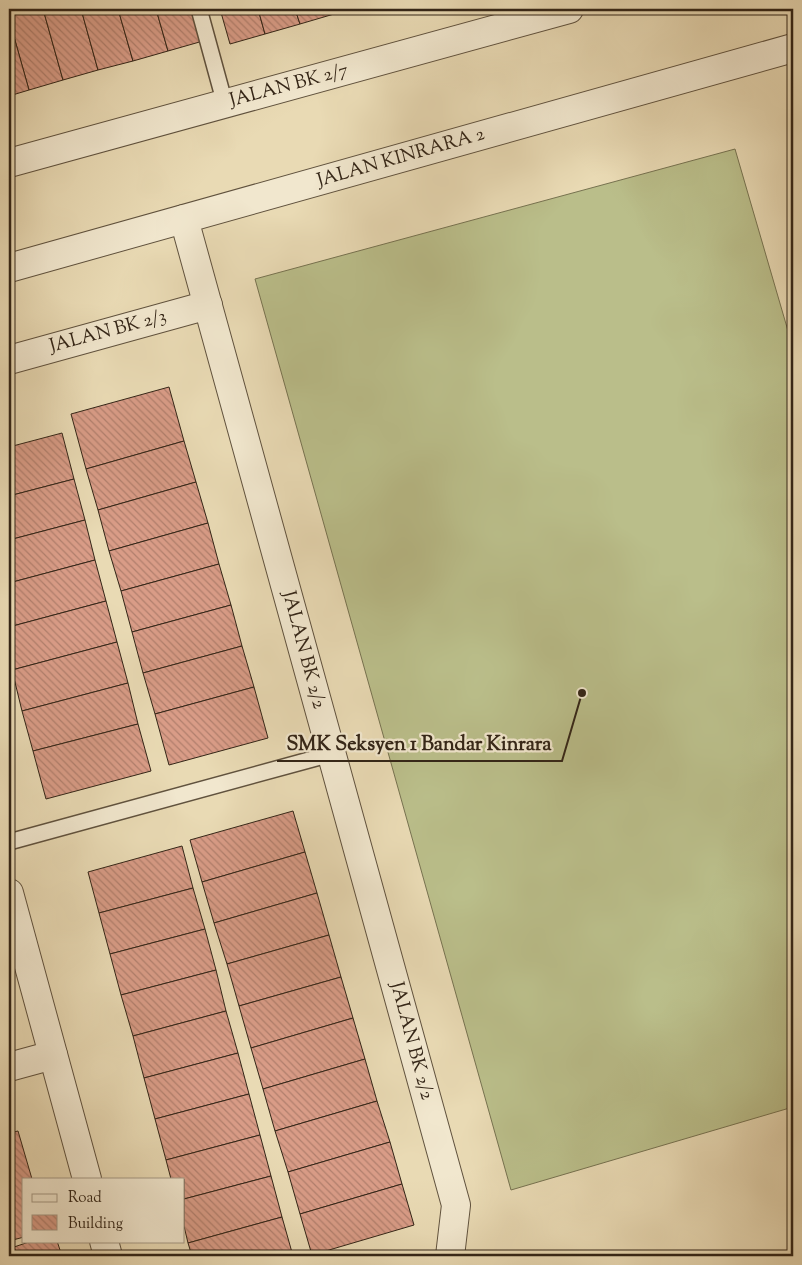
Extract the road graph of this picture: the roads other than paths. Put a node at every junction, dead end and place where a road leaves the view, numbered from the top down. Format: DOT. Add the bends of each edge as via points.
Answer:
graph roads {
  1 [pos="199,9"];
  2 [pos="569,9"];
  3 [pos="793,48"];
  4 [pos="225,104"];
  5 [pos="9,163"];
  6 [pos="184,219"];
  7 [pos="9,268"];
  8 [pos="208,305"];
  9 [pos="9,360"];
  10 [pos="332,754"];
  11 [pos="9,842"];
  12 [pos="9,893"];
  13 [pos="53,1055"];
  14 [pos="9,1067"];
  15 [pos="87,1178"];
  16 [pos="104,1242"];
  17 [pos="108,1256"];
  18 [pos="450,1256"];
  1 -- 4 [label="lane"];
  2 -- 4 [label="street, JALAN BK 2/7"];
  3 -- 6 [label="street, JALAN KINRARA 2"];
  4 -- 5 [label="street, JALAN BK 2/7"];
  6 -- 7 [label="street, JALAN KINRARA 2"];
  6 -- 8 [label="street, JALAN BK 2/2"];
  8 -- 9 [label="street, JALAN BK 2/3"];
  8 -- 10 [label="street, JALAN BK 2/2"];
  10 -- 11 [label="lane"];
  10 -- 18 [label="street, JALAN BK 2/2" via="456,1205"];
  12 -- 13 [label="street"];
  13 -- 14 [label="street"];
  13 -- 15 [label="street"];
  16 -- 17 [label="street"];
}
